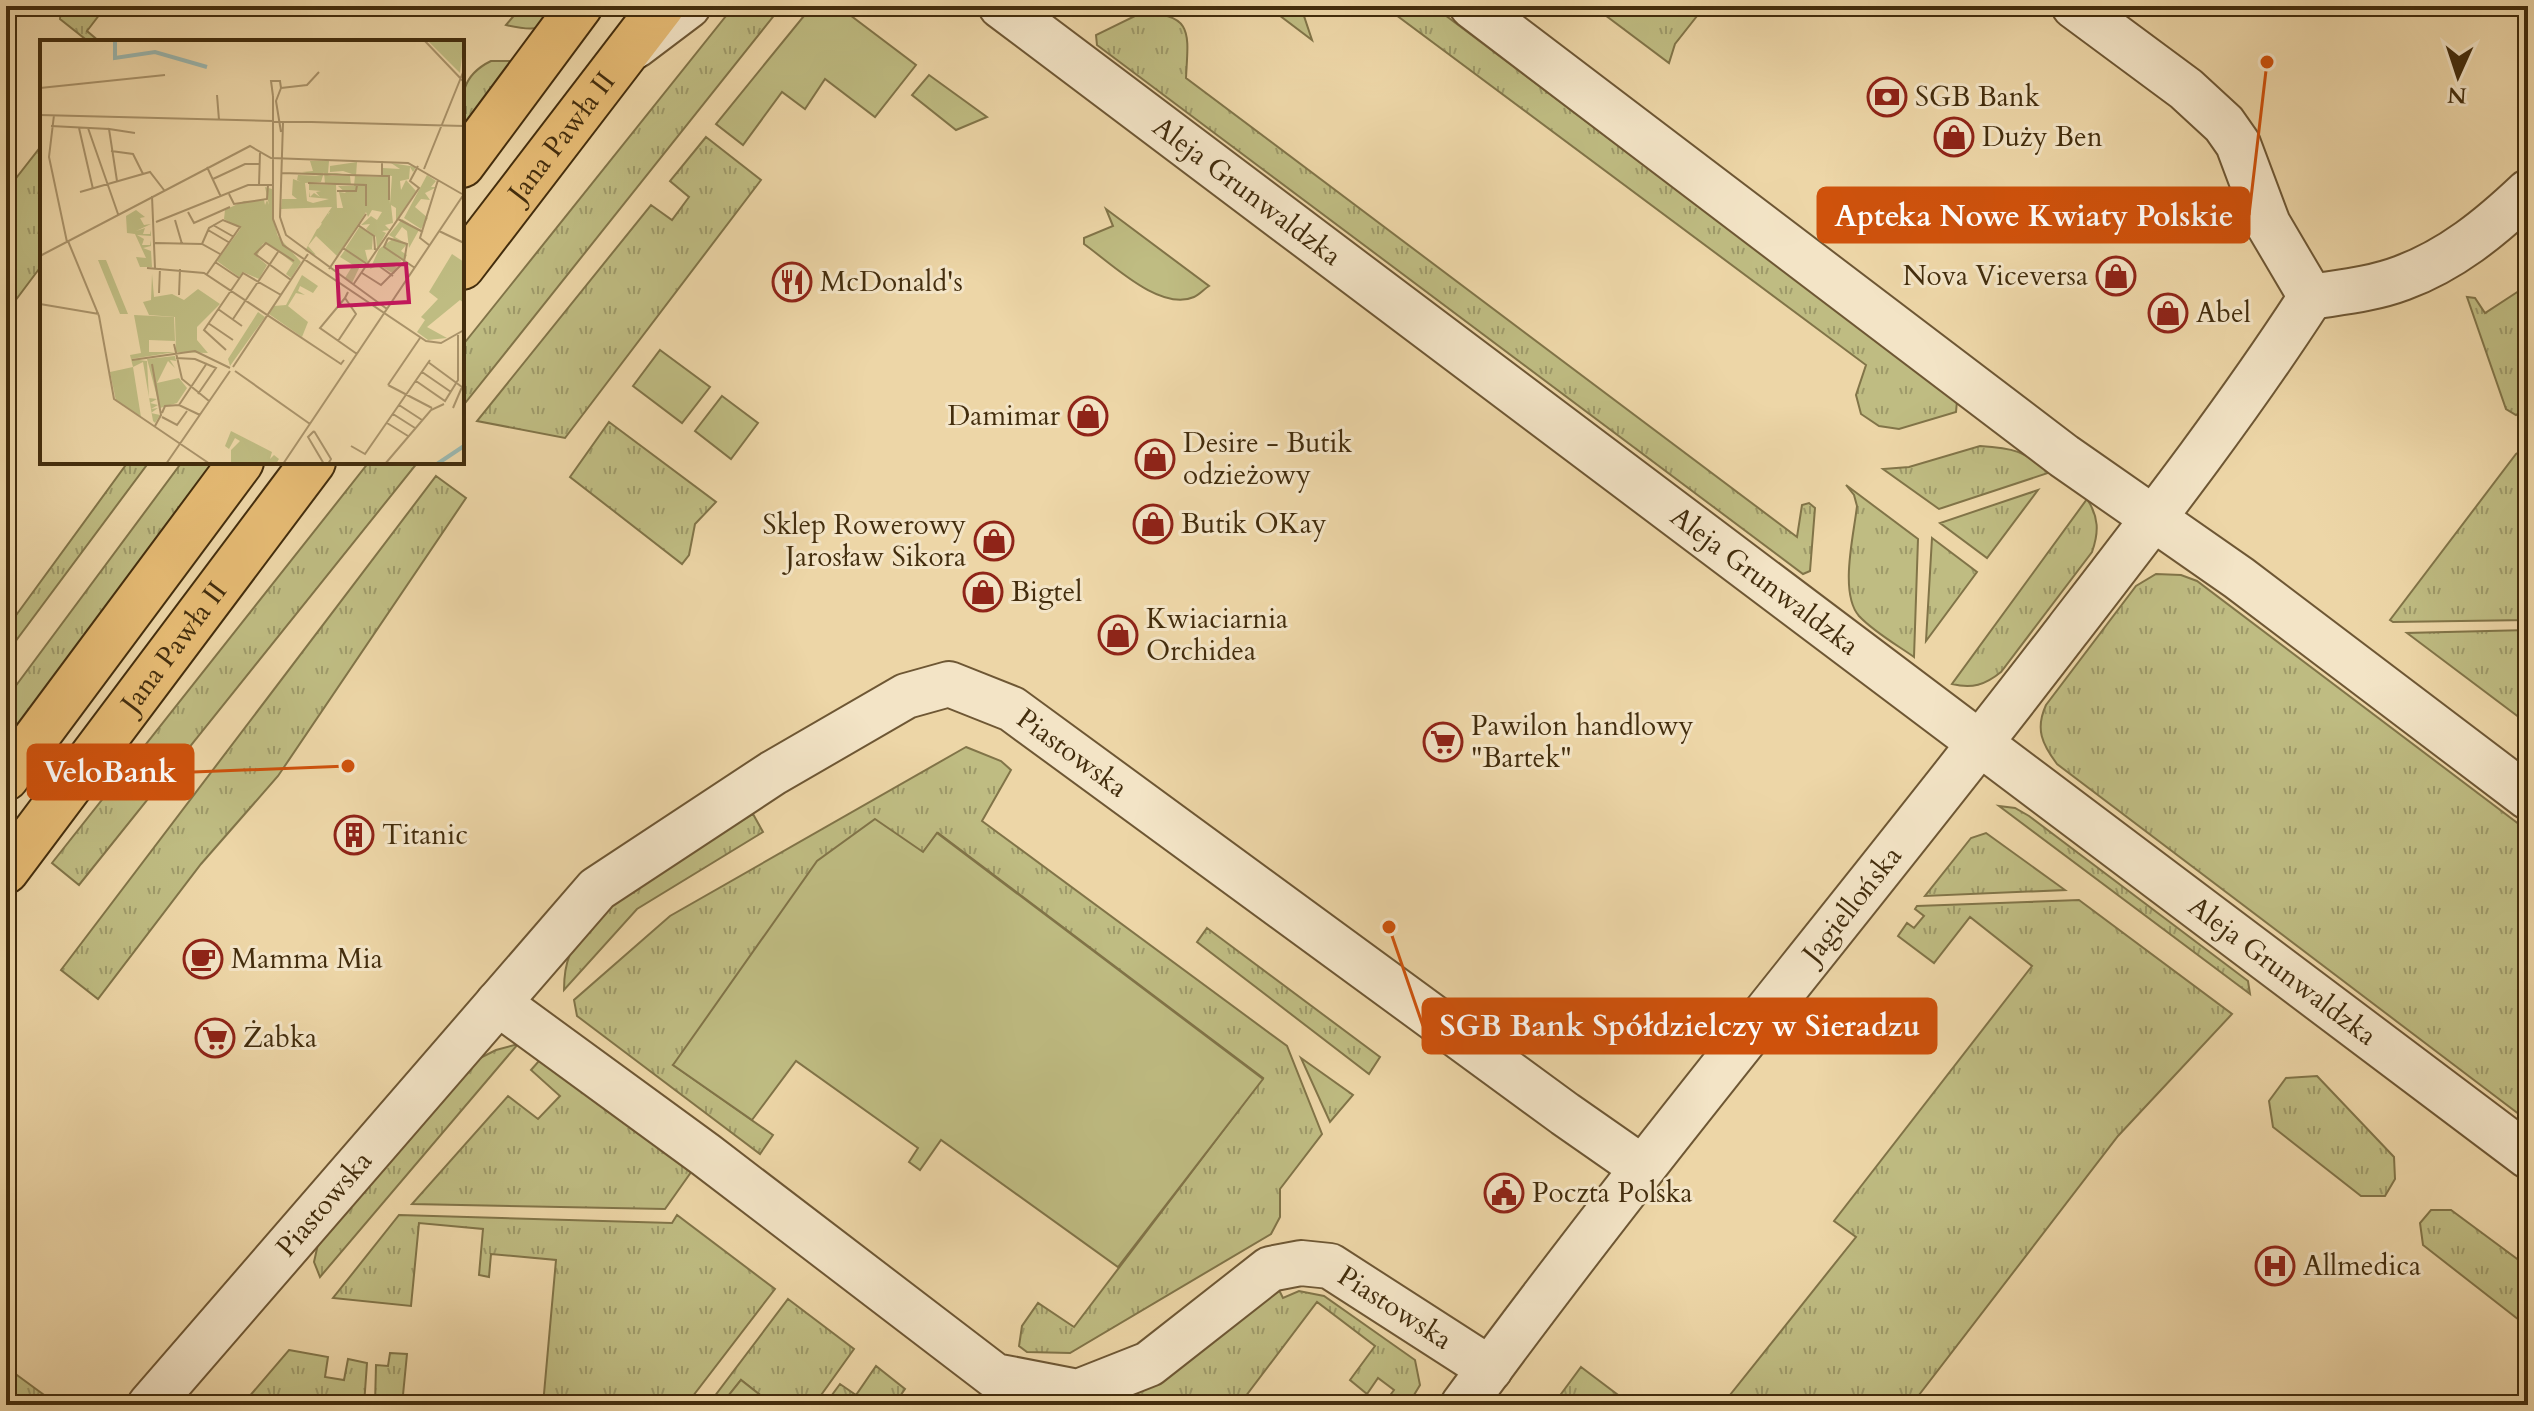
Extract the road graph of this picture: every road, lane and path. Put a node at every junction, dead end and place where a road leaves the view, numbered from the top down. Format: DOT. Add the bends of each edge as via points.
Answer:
graph roads {
  1 [pos="580,6"];
  2 [pos="662,6"];
  3 [pos="688,6"];
  4 [pos="1001,6"];
  5 [pos="1472,6"];
  6 [pos="2074,6"];
  7 [pos="624,54"];
  8 [pos="464,162"];
  9 [pos="2528,192"];
  10 [pos="464,264"];
  11 [pos="2311,297"];
  12 [pos="240,464"];
  13 [pos="311,464"];
  14 [pos="2155,517"];
  15 [pos="1981,743"];
  16 [pos="6,778"];
  17 [pos="2528,797"];
  18 [pos="6,871"];
  19 [pos="498,1003"];
  20 [pos="2528,1156"];
  21 [pos="1641,1167"];
  22 [pos="1490,1369"];
  23 [pos="150,1405"];
  24 [pos="1463,1405"];
  1 -- 8 [label="main road"];
  2 -- 7 [label="main road, Jana Pawła II"];
  3 -- 7 [label="street"];
  4 -- 15 [label="street, Aleja Grunwaldzka"];
  5 -- 14 [label="street" via="2064,456"];
  6 -- 11 [label="street" via="2186,89 2224,124 2238,144 2268,224"];
  7 -- 10 [label="main road, Jana Pawła II"];
  9 -- 11 [label="street" via="2456,253 2402,278"];
  11 -- 14 [label="street, Jagiellońska"];
  12 -- 16 [label="main road, Jana Pawła II"];
  13 -- 18 [label="main road, Jana Pawła II"];
  14 -- 15 [label="street, Jagiellońska"];
  14 -- 17 [label="street"];
  15 -- 20 [label="street, Aleja Grunwaldzka"];
  15 -- 21 [label="street, Jagiellońska"];
  19 -- 21 [label="street, Piastowska" via="597,889 773,773 906,696 949,684 1012,709"];
  19 -- 22 [label="street, Piastowska" via="995,1376 1078,1392 1149,1364 1270,1269 1301,1263 1330,1266"];
  19 -- 23 [label="street, Piastowska"];
  21 -- 22 [label="street, Jagiellońska"];
  22 -- 24 [label="street, Jagiellońska"];
}
